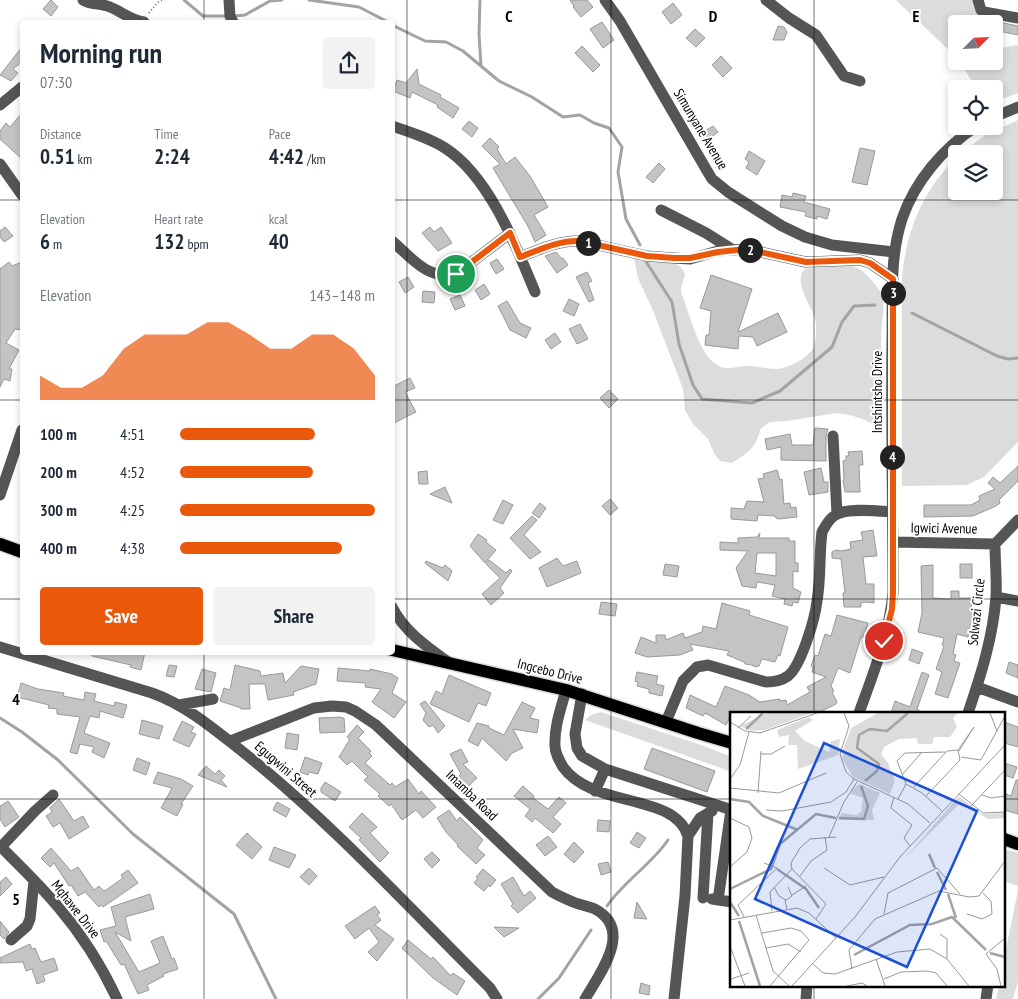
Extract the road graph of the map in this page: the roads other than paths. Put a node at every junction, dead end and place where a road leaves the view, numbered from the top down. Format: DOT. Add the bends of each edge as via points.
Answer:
graph roads {
  1 [pos="83,0"];
  2 [pos="229,0"];
  3 [pos="605,0"];
  4 [pos="766,0"];
  5 [pos="978,0"];
  6 [pos="1018,18"];
  7 [pos="136,20"];
  8 [pos="232,20"];
  9 [pos="860,80"];
  10 [pos="20,89"];
  11 [pos="0,105"];
  12 [pos="1018,108"];
  13 [pos="1003,114"];
  14 [pos="395,127"];
  15 [pos="966,135"];
  16 [pos="0,164"];
  17 [pos="20,192"];
  18 [pos="661,210"];
  19 [pos="510,233"];
  20 [pos="395,244"];
  21 [pos="733,250"];
  22 [pos="894,252"];
  23 [pos="520,257"];
  24 [pos="893,279"];
  25 [pos="535,292"];
  26 [pos="20,436"];
  27 [pos="833,436"];
  28 [pos="0,495"];
  29 [pos="892,512"];
  30 [pos="837,514"];
  31 [pos="1018,520"];
  32 [pos="893,542"];
  33 [pos="0,544"];
  34 [pos="995,544"];
  35 [pos="20,551"];
  36 [pos="996,597"];
  37 [pos="1018,601"];
  38 [pos="395,612"];
  39 [pos="0,647"];
  40 [pos="395,651"];
  41 [pos="20,653"];
  42 [pos="26,655"];
  43 [pos="448,662"];
  44 [pos="977,687"];
  45 [pos="566,690"];
  46 [pos="582,694"];
  47 [pos="214,699"];
  48 [pos="1018,702"];
  49 [pos="179,705"];
  50 [pos="860,712"];
  51 [pos="968,712"];
  52 [pos="666,722"];
  53 [pos="698,733"];
  54 [pos="230,741"];
  55 [pos="730,742"];
  56 [pos="730,748"];
  57 [pos="605,769"];
  58 [pos="660,787"];
  59 [pos="596,790"];
  60 [pos="53,795"];
  61 [pos="656,807"];
  62 [pos="729,809"];
  63 [pos="708,812"];
  64 [pos="688,836"];
  65 [pos="1006,840"];
  66 [pos="1018,844"];
  67 [pos="0,847"];
  68 [pos="34,881"];
  69 [pos="685,896"];
  70 [pos="702,898"];
  71 [pos="718,900"];
  72 [pos="730,902"];
  73 [pos="10,940"];
  74 [pos="807,986"];
  75 [pos="988,986"];
  76 [pos="117,999"];
  77 [pos="498,999"];
  78 [pos="585,999"];
  79 [pos="674,999"];
  80 [pos="806,999"];
  81 [pos="986,999"];
  1 -- 7 [label="street" via="109,6"];
  2 -- 8 [label="street"];
  3 -- 22 [label="street, Simunyane Avenue" via="719,186 805,237 832,245"];
  4 -- 9 [label="street" via="816,35 844,76"];
  5 -- 6 [label="street" via="980,10 984,12"];
  10 -- 11 [label="street"];
  12 -- 13 [label="street"];
  14 -- 19 [label="street" via="445,148 460,159 490,198"];
  15 -- 22 [label="street, Intshintsho Drive" via="940,155 926,173 902,218"];
  16 -- 17 [label="street"];
  18 -- 21 [label="street"];
  19 -- 20 [label="street" via="456,274 449,275 426,271"];
  19 -- 23 [label="street"];
  21 -- 23 [label="street" via="674,258 570,241"];
  21 -- 24 [label="street" via="755,250 806,262 864,261"];
  22 -- 24 [label="street, Intshintsho Drive"];
  23 -- 25 [label="street"];
  24 -- 29 [label="street, Intshintsho Drive"];
  26 -- 28 [label="street"];
  27 -- 30 [label="street"];
  29 -- 30 [label="street"];
  29 -- 32 [label="street, Intshintsho Drive"];
  30 -- 52 [label="street" via="822,532 818,601 795,669 787,677 766,682 708,666 697,667 683,681"];
  31 -- 34 [label="street"];
  32 -- 34 [label="street, Igwici Avenue"];
  32 -- 50 [label="street, Intshintsho Drive" via="892,609"];
  33 -- 35 [label="main road"];
  34 -- 36 [label="street, Solwazi Circle"];
  36 -- 37 [label="street"];
  36 -- 44 [label="street, Solwazi Circle" via="986,657"];
  38 -- 43 [label="street" via="419,641"];
  39 -- 41 [label="street, Egugwini Street"];
  40 -- 43 [label="main road, Ingcebo Drive"];
  42 -- 49 [label="street, Egugwini Street" via="152,693"];
  43 -- 45 [label="main road, Ingcebo Drive"];
  44 -- 48 [label="street"];
  44 -- 51 [label="street, Solwazi Circle"];
  45 -- 46 [label="main road, Ingcebo Drive"];
  45 -- 59 [label="street" via="556,731 558,760 572,778"];
  46 -- 52 [label="main road, Ingcebo Drive"];
  46 -- 57 [label="street" via="574,734 577,748 582,756"];
  47 -- 49 [label="street"];
  49 -- 54 [label="street, Egugwini Street"];
  52 -- 53 [label="main road, Ingcebo Drive"];
  53 -- 55 [label="main road, Ingcebo Drive"];
  53 -- 56 [label="main road, Ingcebo Drive"];
  54 -- 77 [label="street, Egugwini Street" via="292,793 479,976"];
  54 -- 78 [label="street, Imamba Road" via="314,708 346,708 367,718 552,892 593,908 609,921 613,930 612,944"];
  57 -- 58 [label="street"];
  57 -- 59 [label="street"];
  58 -- 61 [label="street"];
  58 -- 62 [label="street"];
  59 -- 61 [label="street"];
  60 -- 67 [label="street"];
  61 -- 64 [label="street" via="676,818"];
  62 -- 63 [label="street"];
  62 -- 71 [label="street"];
  63 -- 64 [label="street"];
  63 -- 70 [label="street"];
  64 -- 69 [label="street"];
  65 -- 66 [label="main road"];
  67 -- 68 [label="street, Mqhawe Drive"];
  68 -- 73 [label="street" via="28,926"];
  68 -- 76 [label="street, Mqhawe Drive" via="70,921"];
  69 -- 70 [label="street"];
  69 -- 79 [label="street"];
  70 -- 71 [label="street"];
  71 -- 72 [label="street"];
  74 -- 80 [label="street"];
  75 -- 81 [label="street"];
}
